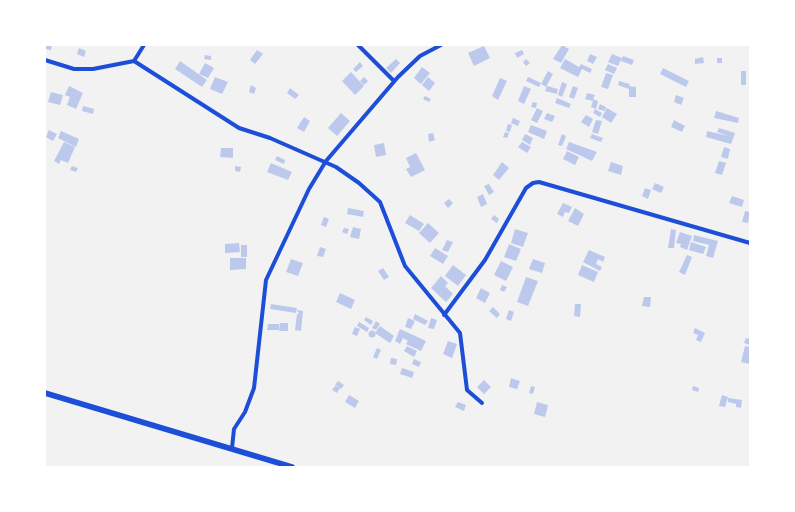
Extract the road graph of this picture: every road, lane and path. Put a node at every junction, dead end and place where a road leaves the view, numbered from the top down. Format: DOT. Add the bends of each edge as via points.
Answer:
graph roads {
  1 [pos="144,45"];
  2 [pos="358,45"];
  3 [pos="441,45"];
  4 [pos="45,60"];
  5 [pos="134,61"];
  6 [pos="394,81"];
  7 [pos="326,161"];
  8 [pos="750,243"];
  9 [pos="444,315"];
  10 [pos="45,393"];
  11 [pos="482,403"];
  12 [pos="232,448"];
  13 [pos="292,467"];
  1 -- 5 [label="street"];
  2 -- 6 [label="street"];
  3 -- 6 [label="street" via="420,56"];
  4 -- 5 [label="street" via="74,69 94,69"];
  5 -- 7 [label="street" via="239,128"];
  6 -- 7 [label="street"];
  7 -- 9 [label="street" via="380,202 405,266"];
  7 -- 12 [label="street" via="266,280 254,388 234,429"];
  8 -- 9 [label="street" via="539,182 533,183 526,188 485,260"];
  9 -- 11 [label="street" via="460,333 467,390"];
  10 -- 12 [label="main road"];
  12 -- 13 [label="main road"];
}
